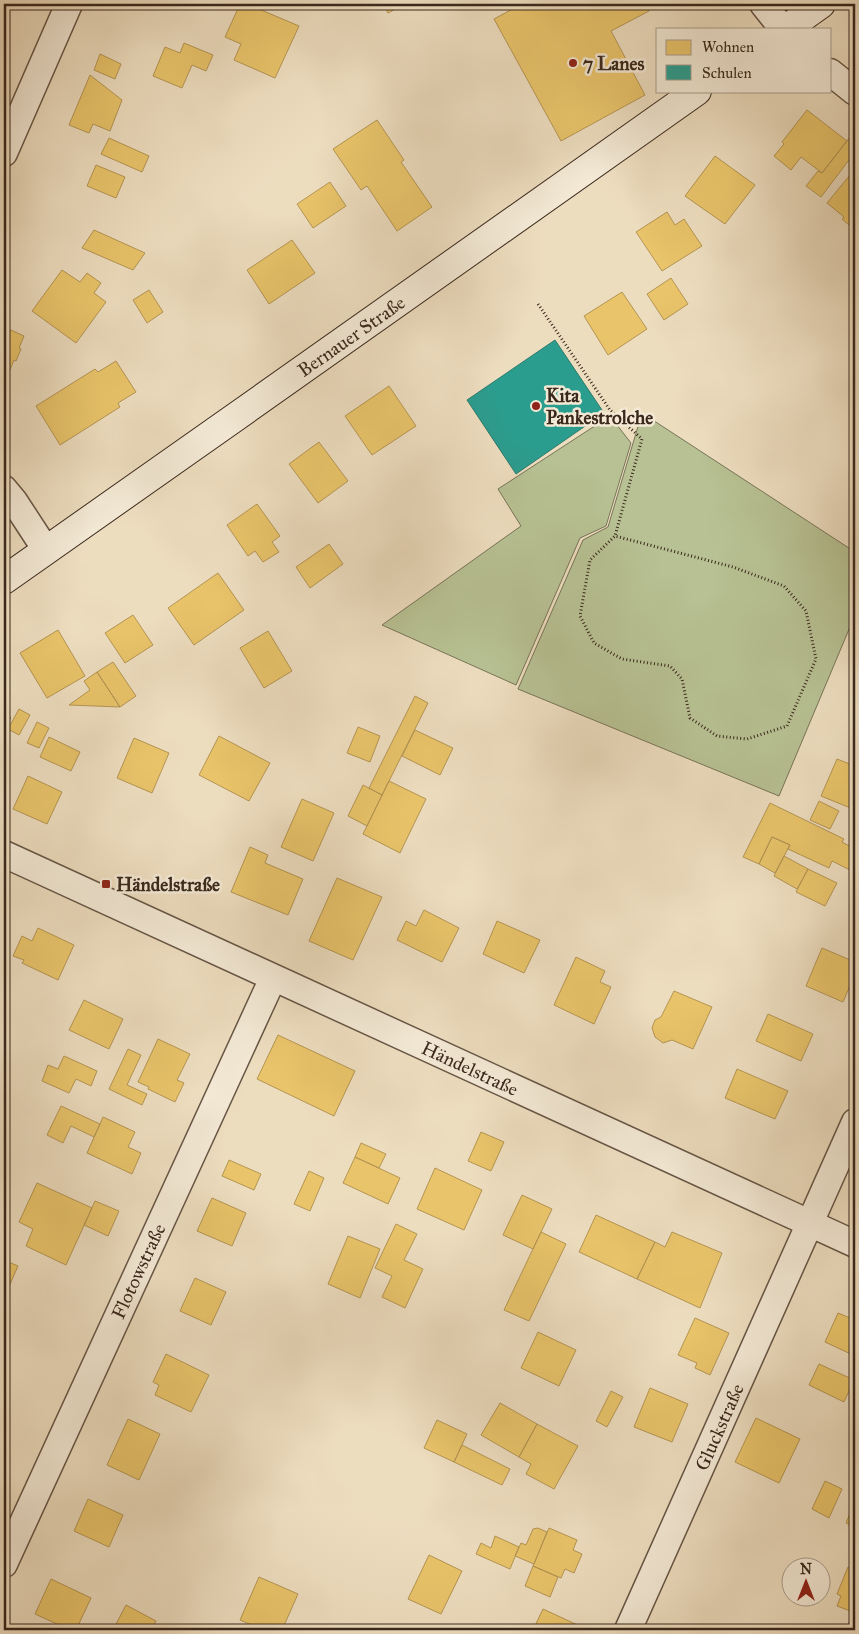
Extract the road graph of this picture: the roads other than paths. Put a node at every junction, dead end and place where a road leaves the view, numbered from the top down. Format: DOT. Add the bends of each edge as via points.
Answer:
graph roads {
  1 [pos="68,4"];
  2 [pos="763,4"];
  3 [pos="821,4"];
  4 [pos="783,28"];
  5 [pos="785,28"];
  6 [pos="832,74"];
  7 [pos="697,92"];
  8 [pos="855,92"];
  9 [pos="4,153"];
  10 [pos="4,489"];
  11 [pos="46,550"];
  12 [pos="4,580"];
  13 [pos="4,854"];
  14 [pos="273,978"];
  15 [pos="855,1122"];
  16 [pos="810,1223"];
  17 [pos="855,1244"];
  18 [pos="4,1564"];
  19 [pos="628,1630"];
  1 -- 9 [label="street"];
  2 -- 4 [label="street"];
  3 -- 5 [label="main road"];
  6 -- 8 [label="street"];
  7 -- 11 [label="main road, Bernauer Straße"];
  10 -- 11 [label="street"];
  11 -- 12 [label="main road, Bernauer Straße"];
  13 -- 14 [label="street, Händelstraße"];
  14 -- 16 [label="street, Händelstraße"];
  14 -- 18 [label="street, Flotowstraße"];
  15 -- 16 [label="street, Gluckstraße"];
  16 -- 17 [label="street, Händelstraße"];
  16 -- 19 [label="street, Gluckstraße"];
}
